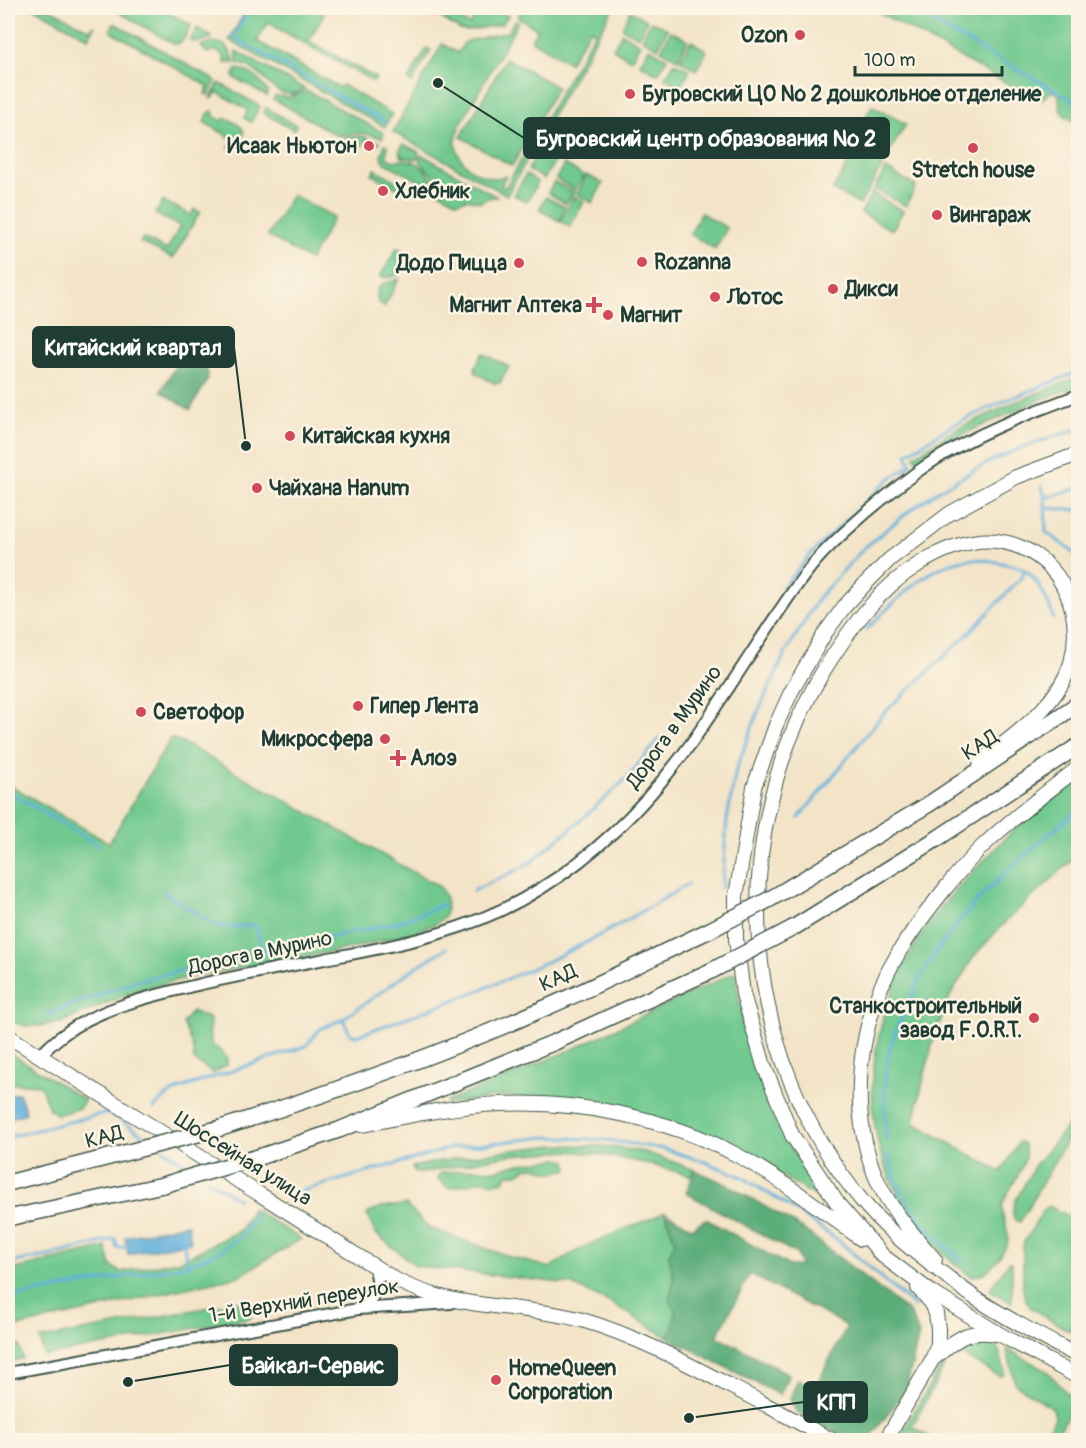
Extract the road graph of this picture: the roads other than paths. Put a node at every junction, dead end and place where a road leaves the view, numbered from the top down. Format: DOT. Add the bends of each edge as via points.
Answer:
graph roads {
  1 [pos="1078,395"];
  2 [pos="1078,454"];
  3 [pos="1078,704"];
  4 [pos="1078,746"];
  5 [pos="1078,768"];
  6 [pos="929,804"];
  7 [pos="8,1036"];
  8 [pos="39,1056"];
  9 [pos="339,1130"];
  10 [pos="8,1183"];
  11 [pos="8,1218"];
  12 [pos="884,1257"];
  13 [pos="374,1266"];
  14 [pos="900,1269"];
  15 [pos="954,1282"];
  16 [pos="463,1302"];
  17 [pos="358,1309"];
  18 [pos="1001,1335"];
  19 [pos="1060,1346"];
  20 [pos="1078,1347"];
  21 [pos="1078,1356"];
  22 [pos="932,1360"];
  23 [pos="8,1373"];
  24 [pos="1078,1377"];
  25 [pos="832,1440"];
  26 [pos="886,1440"];
  1 -- 8 [label="street, Дорога в Мурино" via="975,437 928,464 852,525 815,561 692,743 638,808 598,846 539,890 509,907 443,933 240,975 116,1008 64,1034"];
  2 -- 12 [label="main road" via="1016,477 949,514 890,559 866,583 825,633 791,692 754,787 735,896 743,994 764,1066 792,1135 838,1204"];
  3 -- 6 [label="highway, КАД"];
  4 -- 9 [label="highway, bridge" via="793,928 713,970 555,1042"];
  5 -- 15 [label="main road" via="982,847 930,907 898,953 868,1025 860,1098 865,1143 876,1176 903,1223"];
  6 -- 10 [label="highway, КАД, bridge" via="770,899 545,1008 429,1055 221,1128"];
  6 -- 15 [label="main road" via="1048,704 1070,666 1076,645 1073,603 1048,564 1022,548 995,541 964,543 904,574 859,618 820,677 792,732 772,793 759,876 763,985 793,1087 820,1140 862,1201 890,1231"];
  7 -- 8 [label="main road, Шоссейная улица"];
  8 -- 13 [label="main road, Шоссейная улица"];
  9 -- 11 [label="highway, bridge" via="163,1185"];
  9 -- 12 [label="main road" via="451,1108 501,1104 598,1109 663,1124 746,1160 799,1193"];
  12 -- 14 [label="main road"];
  13 -- 16 [label="main road, Шоссейная улица" via="422,1293"];
  13 -- 17 [label="street" via="379,1284 373,1298"];
  14 -- 18 [label="main road"];
  14 -- 22 [label="main road" via="936,1313 938,1344"];
  15 -- 19 [label="main road"];
  16 -- 17 [label="street, 1-й Верхний переулок"];
  16 -- 25 [label="main road, 1-й Верхний переулок" via="569,1317 628,1336"];
  17 -- 23 [label="street, 1-й Верхний переулок"];
  18 -- 22 [label="main road" via="970,1334"];
  18 -- 24 [label="main road"];
  19 -- 20 [label="main road"];
  19 -- 21 [label="main road"];
  22 -- 26 [label="main road"];
}
